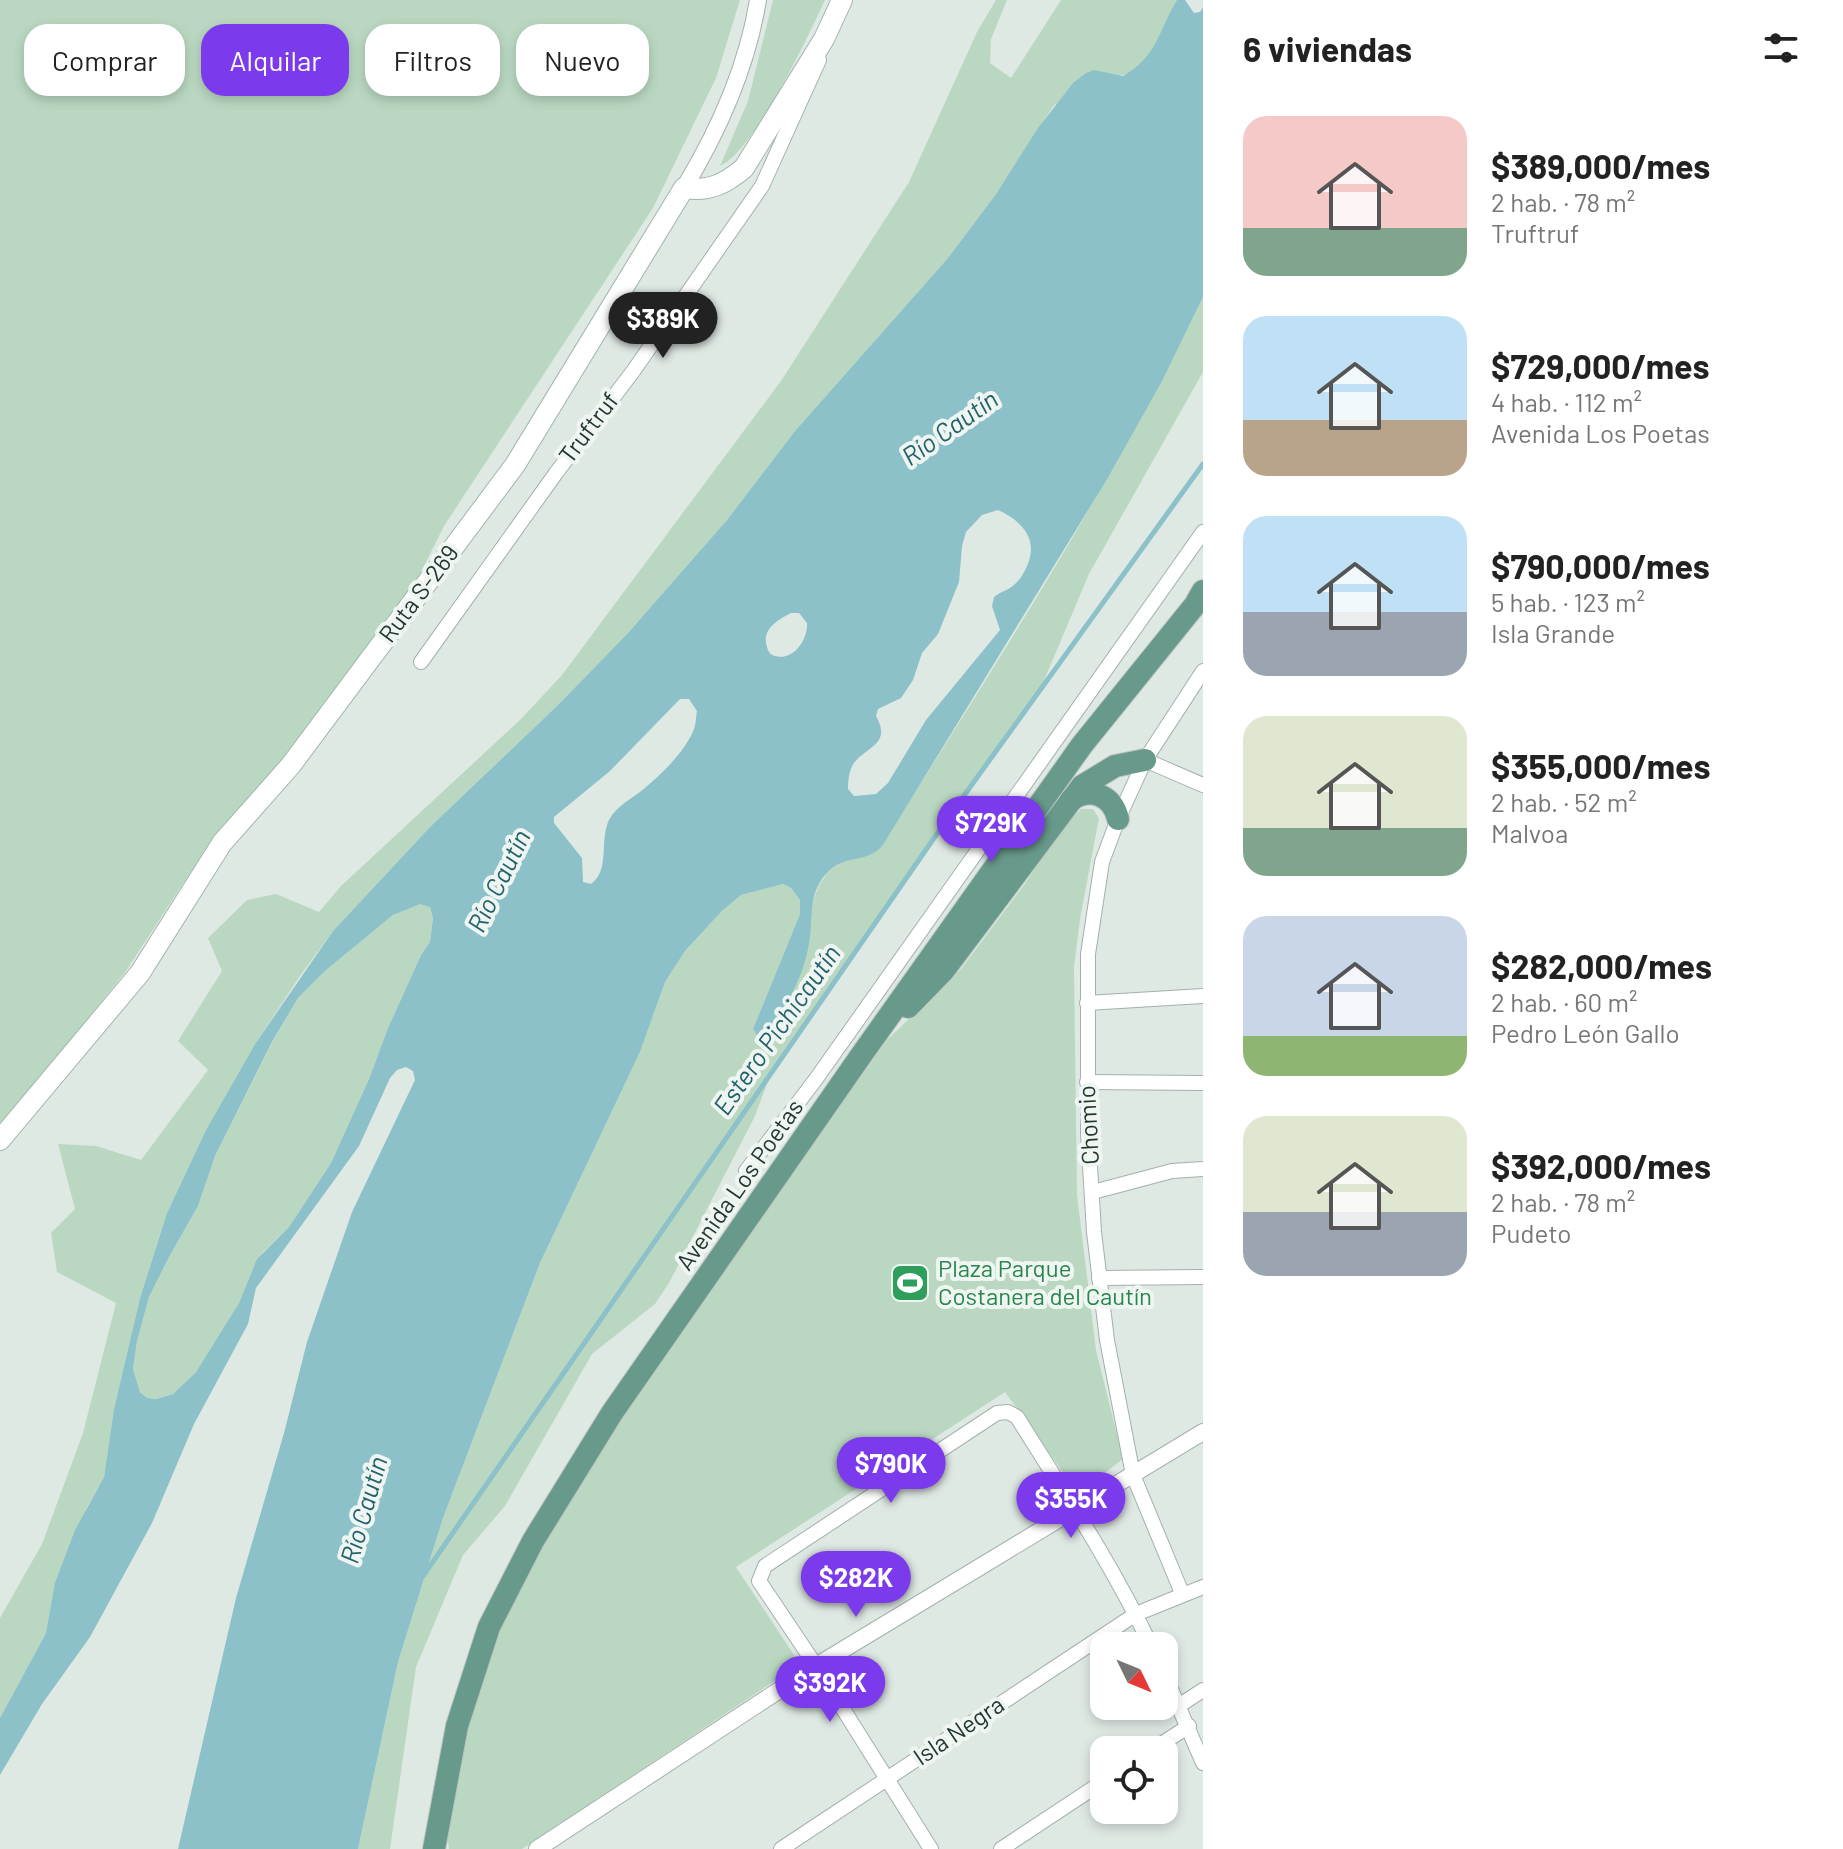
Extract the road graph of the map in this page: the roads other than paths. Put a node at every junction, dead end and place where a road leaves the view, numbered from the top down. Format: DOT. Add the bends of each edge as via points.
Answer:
graph roads {
  1 [pos="758,0"];
  2 [pos="842,0"];
  3 [pos="834,20"];
  4 [pos="684,188"];
  5 [pos="1203,532"];
  6 [pos="1200,598"];
  7 [pos="421,662"];
  8 [pos="1203,671"];
  9 [pos="1145,760"];
  10 [pos="1203,785"];
  11 [pos="1070,801"];
  12 [pos="1118,819"];
  13 [pos="1203,996"];
  14 [pos="1087,1003"];
  15 [pos="879,1030"];
  16 [pos="1087,1082"];
  17 [pos="1203,1083"];
  18 [pos="0,1140"];
  19 [pos="1203,1169"];
  20 [pos="746,1171"];
  21 [pos="1093,1192"];
  22 [pos="1203,1277"];
  23 [pos="1099,1278"];
  24 [pos="1203,1432"];
  25 [pos="1133,1475"];
  26 [pos="1075,1509"];
  27 [pos="1203,1587"];
  28 [pos="1182,1593"];
  29 [pos="1136,1614"];
  30 [pos="1144,1632"];
  31 [pos="816,1666"];
  32 [pos="1203,1690"];
  33 [pos="1178,1701"];
  34 [pos="1180,1705"];
  35 [pos="1189,1726"];
  36 [pos="1174,1736"];
  37 [pos="1203,1763"];
  38 [pos="887,1779"];
  39 [pos="1090,1790"];
  40 [pos="434,1849"];
  41 [pos="537,1849"];
  42 [pos="781,1849"];
  43 [pos="931,1849"];
  44 [pos="1001,1849"];
  1 -- 4 [label="street, Ruta S-269" via="726,108"];
  2 -- 3 [label="main road, Truftruf"];
  3 -- 4 [label="main road, Truftruf" via="744,168 713,188"];
  3 -- 7 [label="street, Truftruf" via="762,186"];
  4 -- 18 [label="main road, Ruta S-269" via="515,465 291,765 222,843 140,973"];
  5 -- 20 [label="street"];
  6 -- 15 [label="main road, Avenida Los Poetas" via="1082,745"];
  8 -- 9 [label="street, Chomio"];
  9 -- 10 [label="street"];
  9 -- 11 [label="main road" via="1103,772"];
  9 -- 12 [label="street, Chomio"];
  11 -- 12 [label="main road" via="1085,793 1101,795 1113,805"];
  11 -- 15 [label="main road" via="944,970"];
  12 -- 14 [label="street, Chomio" via="1095,900"];
  13 -- 14 [label="street"];
  14 -- 16 [label="street, Chomio"];
  15 -- 40 [label="main road, Avenida Los Poetas" via="612,1413 533,1541 489,1627 457,1726"];
  16 -- 17 [label="street"];
  16 -- 21 [label="street, Chomio"];
  19 -- 21 [label="street" via="1172,1171"];
  21 -- 23 [label="street, Chomio"];
  22 -- 23 [label="street"];
  23 -- 25 [label="street, Chomio"];
  24 -- 25 [label="street"];
  25 -- 26 [label="street"];
  25 -- 28 [label="street, Chomio"];
  26 -- 29 [label="street"];
  26 -- 31 [label="street"];
  26 -- 31 [label="street" via="1017,1417 997,1413 765,1566 759,1581"];
  27 -- 28 [label="street, Isla Negra"];
  28 -- 29 [label="street, Isla Negra"];
  29 -- 30 [label="street"];
  29 -- 38 [label="street, Isla Negra"];
  31 -- 38 [label="street"];
  31 -- 41 [label="street"];
  32 -- 34 [label="street"];
  33 -- 34 [label="street"];
  34 -- 35 [label="street"];
  35 -- 36 [label="street"];
  35 -- 37 [label="street"];
  38 -- 42 [label="street, Isla Negra"];
  38 -- 43 [label="street"];
  39 -- 44 [label="street"];
}
